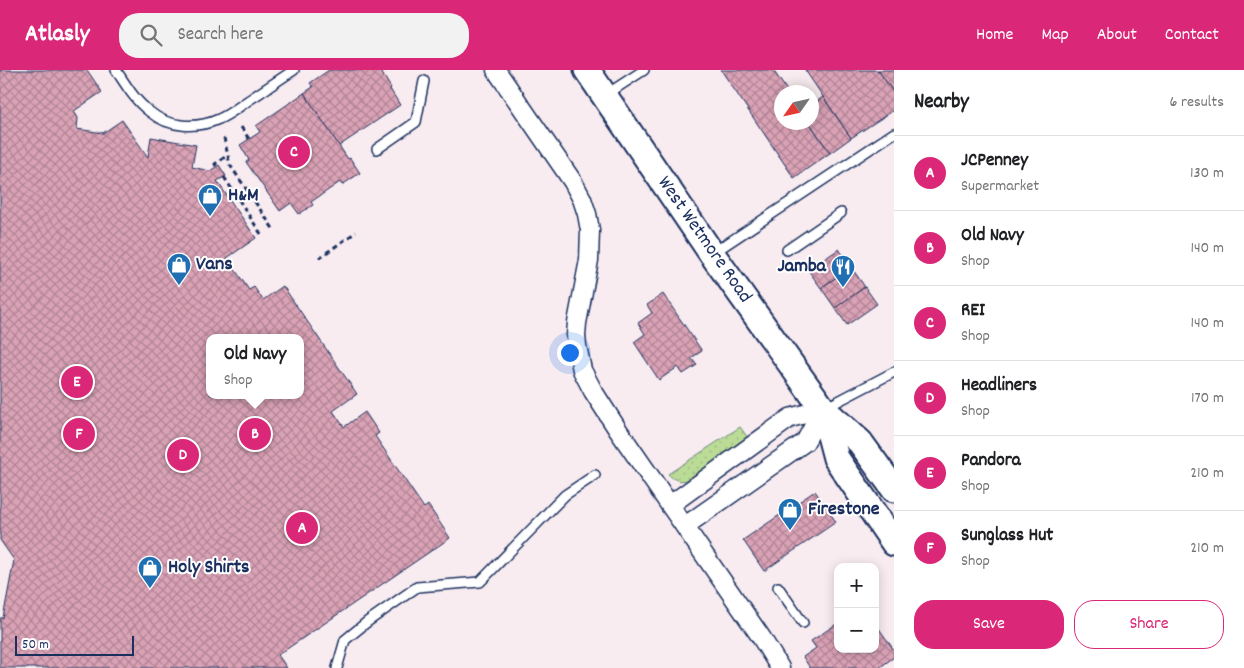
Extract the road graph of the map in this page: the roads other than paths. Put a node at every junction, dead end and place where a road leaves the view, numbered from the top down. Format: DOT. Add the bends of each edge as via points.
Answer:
graph roads {
  1 [pos="116,70"];
  2 [pos="294,70"];
  3 [pos="496,70"];
  4 [pos="587,70"];
  5 [pos="644,70"];
  6 [pos="424,80"];
  7 [pos="604,96"];
  8 [pos="894,133"];
  9 [pos="377,149"];
  10 [pos="840,213"];
  11 [pos="787,250"];
  12 [pos="712,254"];
  13 [pos="894,372"];
  14 [pos="823,409"];
  15 [pos="595,475"];
  16 [pos="894,489"];
  17 [pos="670,505"];
  18 [pos="685,526"];
  19 [pos="894,543"];
  20 [pos="778,587"];
  21 [pos="803,624"];
  22 [pos="337,668"];
  23 [pos="780,668"];
  1 -- 2 [label="lane" via="134,97 151,114 182,126 206,124 221,118"];
  3 -- 17 [label="street" via="569,176 587,214 589,260 576,335 582,370 618,430"];
  4 -- 7 [label="main road, West Wetmore Road"];
  5 -- 7 [label="lane"];
  6 -- 9 [label="lane" via="416,122"];
  7 -- 12 [label="main road, West Wetmore Road"];
  8 -- 12 [label="lane"];
  10 -- 11 [label="lane"];
  12 -- 14 [label="main road, West Wetmore Road"];
  13 -- 14 [label="lane"];
  14 -- 16 [label="main road, West Wetmore Road" via="860,442"];
  14 -- 17 [label="street" via="790,418"];
  14 -- 18 [label="street" via="805,442"];
  14 -- 19 [label="main road, West Wetmore Road" via="836,458"];
  15 -- 22 [label="lane" via="565,495 480,582 417,587 367,622 345,640"];
  17 -- 18 [label="street"];
  18 -- 23 [label="street"];
  20 -- 21 [label="lane"];
}
